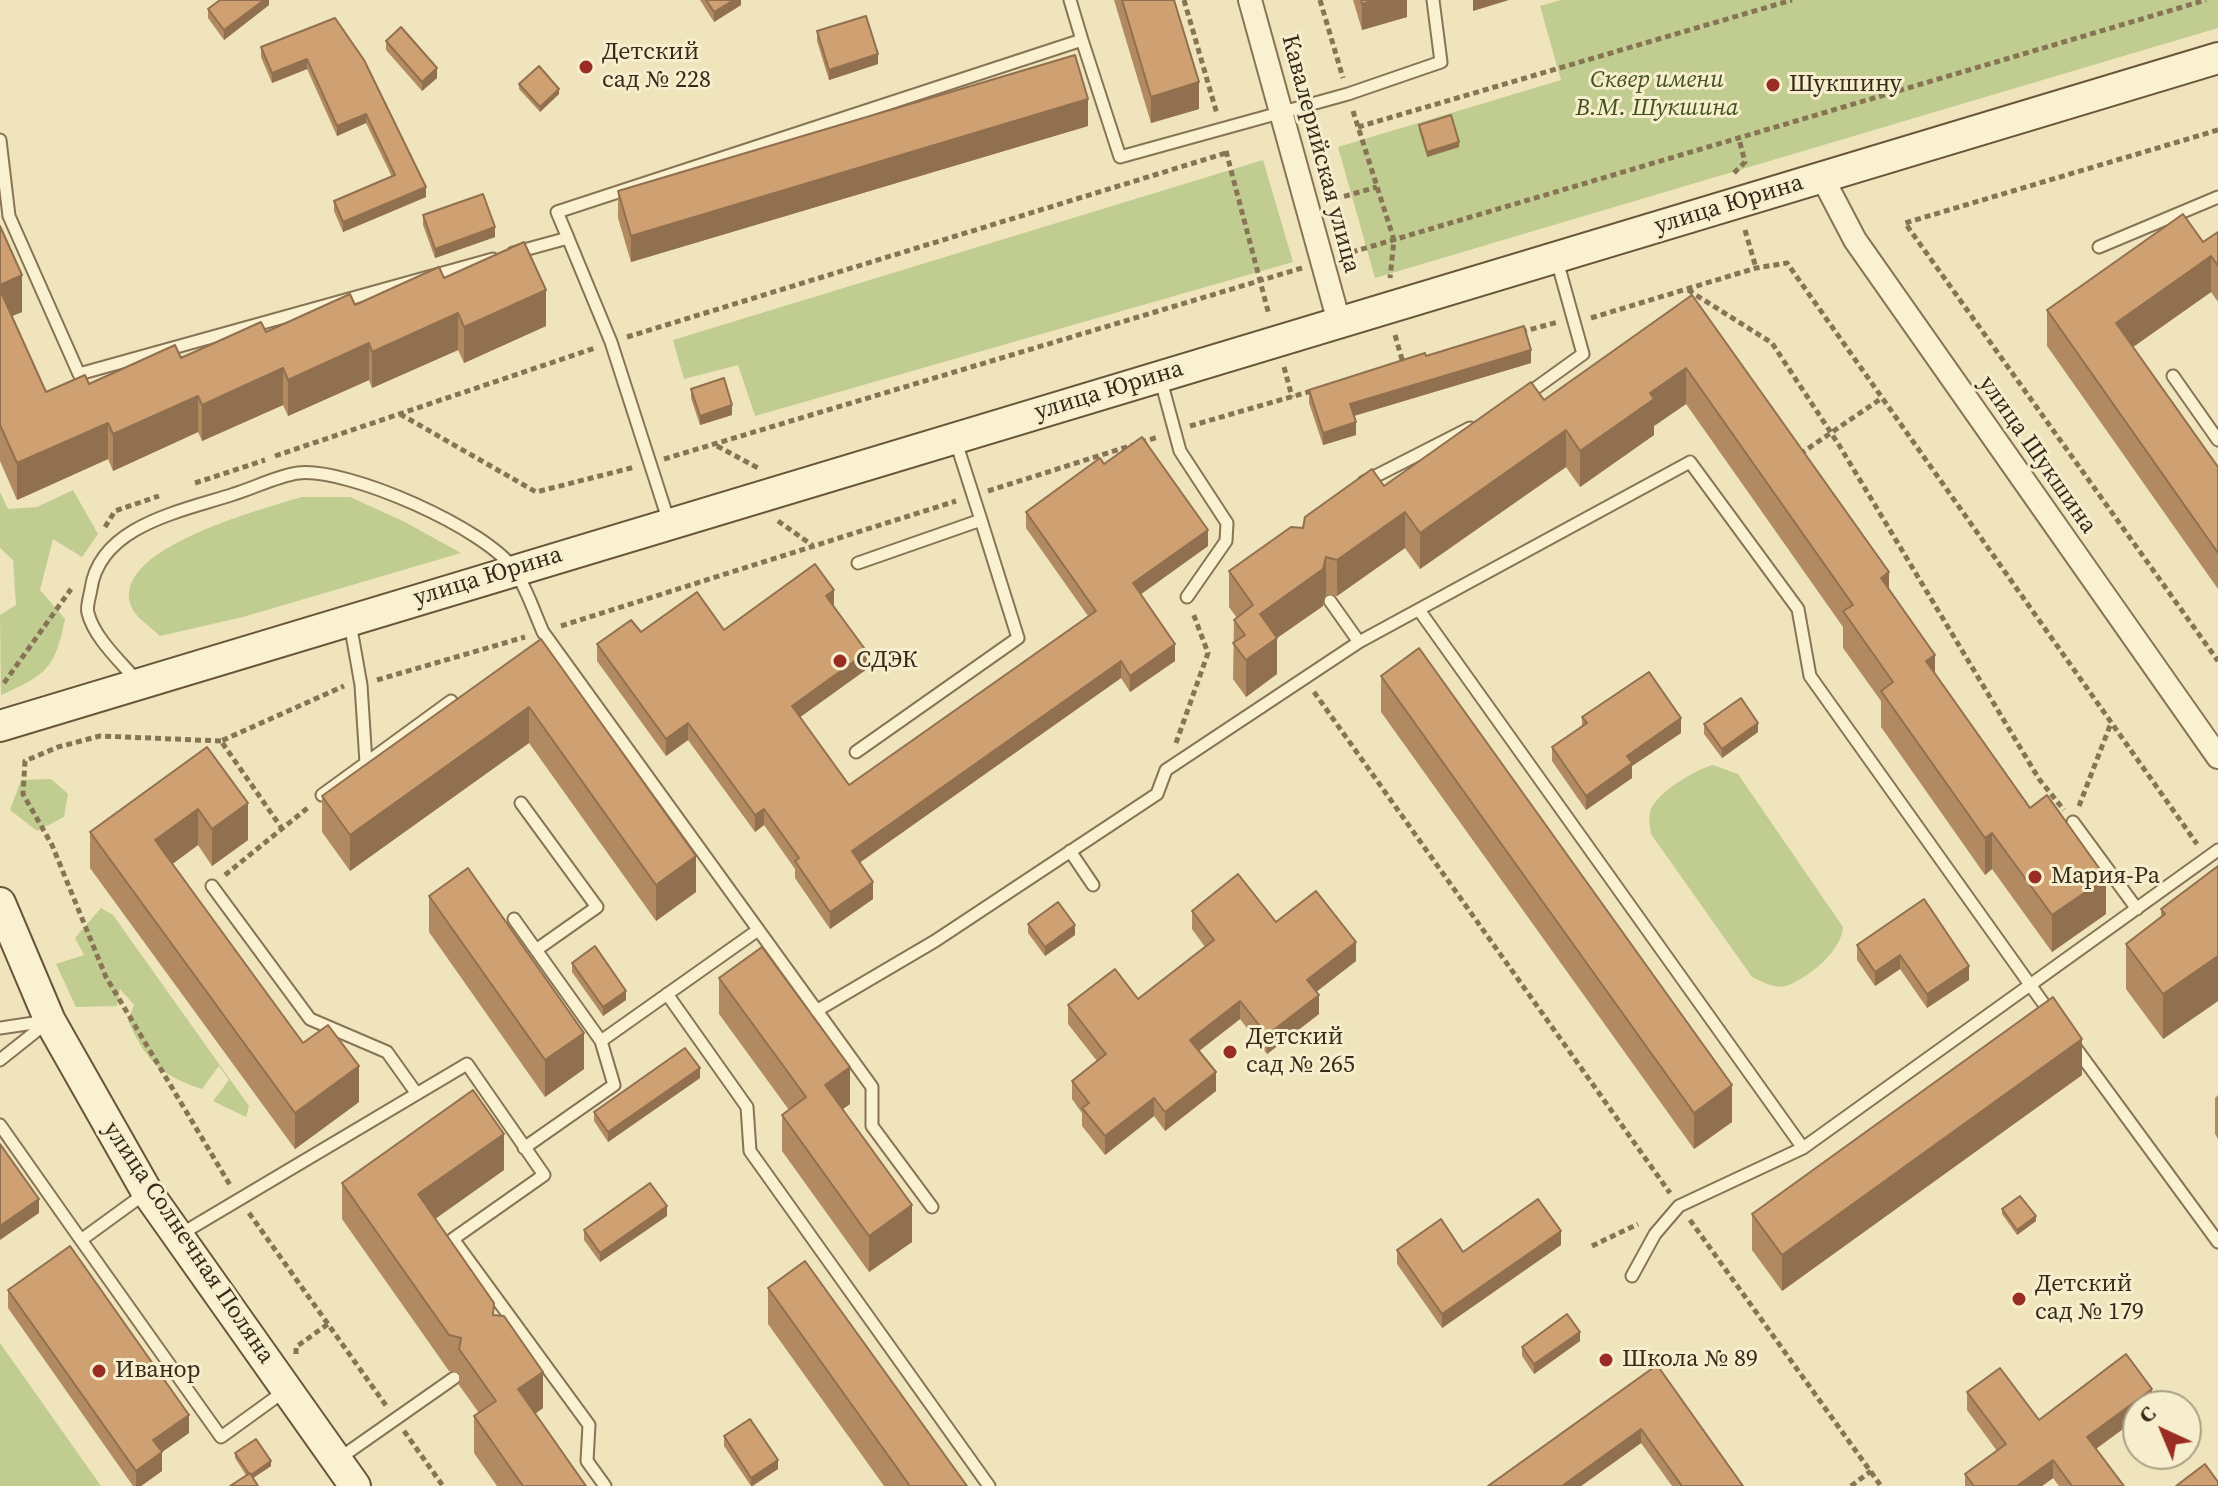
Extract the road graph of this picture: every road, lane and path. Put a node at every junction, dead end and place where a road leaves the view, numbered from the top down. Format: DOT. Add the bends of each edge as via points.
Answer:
graph roads {
  1 [pos="1070,0"];
  2 [pos="1184,0"];
  3 [pos="1250,0"];
  4 [pos="1320,0"];
  5 [pos="1433,0"];
  6 [pos="1792,0"];
  7 [pos="2206,0"];
  8 [pos="1082,40"];
  9 [pos="2218,58"];
  10 [pos="1348,94"];
  11 [pos="1283,113"];
  12 [pos="1358,127"];
  13 [pos="1222,130"];
  14 [pos="2218,130"];
  15 [pos="1739,139"];
  16 [pos="0,140"];
  17 [pos="1226,153"];
  18 [pos="1731,177"];
  19 [pos="1822,177"];
  20 [pos="1330,179"];
  21 [pos="1377,187"];
  22 [pos="2218,197"];
  23 [pos="4,218"];
  24 [pos="1745,230"];
  25 [pos="568,238"];
  26 [pos="1394,240"];
  27 [pos="2099,247"];
  28 [pos="1556,257"];
  29 [pos="1323,261"];
  30 [pos="1756,268"];
  31 [pos="1259,281"];
  32 [pos="1687,290"];
  33 [pos="1386,308"];
  34 [pos="1573,318"];
  35 [pos="1339,322"];
  36 [pos="1517,334"];
  37 [pos="1277,341"];
  38 [pos="611,342"];
  39 [pos="1418,361"];
  40 [pos="1403,364"];
  41 [pos="1390,368"];
  42 [pos="1160,376"];
  43 [pos="2173,376"];
  44 [pos="1320,389"];
  45 [pos="1292,397"];
  46 [pos="1882,398"];
  47 [pos="1514,403"];
  48 [pos="400,414"];
  49 [pos="1488,418"];
  50 [pos="1176,431"];
  51 [pos="1830,431"];
  52 [pos="955,437"];
  53 [pos="2218,440"];
  54 [pos="1797,456"];
  55 [pos="650,463"];
  56 [pos="190,485"];
  57 [pos="1354,488"];
  58 [pos="175,490"];
  59 [pos="973,496"];
  60 [pos="981,520"];
  61 [pos="669,522"];
  62 [pos="100,537"];
  63 [pos="858,563"];
  64 [pos="515,569"];
  65 [pos="79,576"];
  66 [pos="1187,597"];
  67 [pos="1330,601"];
  68 [pos="1419,610"];
  69 [pos="350,619"];
  70 [pos="543,632"];
  71 [pos="1359,642"];
  72 [pos="2218,661"];
  73 [pos="1304,678"];
  74 [pos="139,682"];
  75 [pos="4,683"];
  76 [pos="361,685"];
  77 [pos="323,694"];
  78 [pos="451,701"];
  79 [pos="2111,723"];
  80 [pos="0,726"];
  81 [pos="221,741"];
  82 [pos="856,752"];
  83 [pos="2218,757"];
  84 [pos="366,763"];
  85 [pos="1166,770"];
  86 [pos="322,795"];
  87 [pos="521,803"];
  88 [pos="2073,822"];
  89 [pos="283,830"];
  90 [pos="2218,850"];
  91 [pos="1070,851"];
  92 [pos="2207,858"];
  93 [pos="1093,885"];
  94 [pos="212,886"];
  95 [pos="0,903"];
  96 [pos="2137,909"];
  97 [pos="514,919"];
  98 [pos="758,930"];
  99 [pos="536,950"];
  100 [pos="2031,987"];
  101 [pos="667,994"];
  102 [pos="816,1011"];
  103 [pos="50,1021"];
  104 [pos="2059,1025"];
  105 [pos="0,1028"];
  106 [pos="2069,1038"];
  107 [pos="601,1041"];
  108 [pos="0,1060"];
  109 [pos="417,1094"];
  110 [pos="0,1125"];
  111 [pos="524,1148"];
  112 [pos="1803,1148"];
  113 [pos="147,1192"];
  114 [pos="240,1201"];
  115 [pos="1679,1206"];
  116 [pos="932,1207"];
  117 [pos="177,1236"];
  118 [pos="81,1240"];
  119 [pos="2218,1242"];
  120 [pos="1632,1276"];
  121 [pos="454,1378"];
  122 [pos="286,1390"];
  123 [pos="396,1419"];
  124 [pos="336,1460"];
  125 [pos="1871,1471"];
  126 [pos="355,1486"];
  127 [pos="443,1486"];
  128 [pos="605,1486"];
  129 [pos="989,1486"];
  130 [pos="1851,1486"];
  131 [pos="1881,1486"];
  1 -- 8 [label="lane"];
  2 -- 13 [label="path"];
  3 -- 11 [label="street, Кавалерийская улица"];
  4 -- 10 [label="path"];
  5 -- 10 [label="lane" via="1441,62"];
  6 -- 12 [label="path"];
  7 -- 15 [label="path"];
  8 -- 13 [label="lane" via="1120,157"];
  8 -- 25 [label="lane" via="557,212"];
  9 -- 19 [label="street, улица Юрина"];
  10 -- 11 [label="lane"];
  10 -- 12 [label="path"];
  11 -- 13 [label="lane"];
  11 -- 29 [label="street, Кавалерийская улица"];
  12 -- 21 [label="path"];
  13 -- 17 [label="path"];
  14 -- 72 [label="path" via="1905,223"];
  15 -- 18 [label="path" via="1745,162"];
  15 -- 26 [label="path"];
  16 -- 23 [label="lane"];
  17 -- 31 [label="path"];
  17 -- 38 [label="path"];
  19 -- 28 [label="street, улица Юрина"];
  19 -- 83 [label="street, улица Шукшина" via="1855,240"];
  20 -- 21 [label="path" via="1335,199"];
  21 -- 26 [label="path"];
  22 -- 27 [label="lane"];
  23 -- 25 [label="lane" via="79,374"];
  24 -- 30 [label="path"];
  25 -- 38 [label="lane"];
  26 -- 29 [label="path"];
  26 -- 33 [label="path"];
  28 -- 33 [label="street, улица Юрина"];
  28 -- 34 [label="lane"];
  29 -- 31 [label="path"];
  29 -- 35 [label="street, Кавалерийская улица"];
  30 -- 32 [label="path"];
  30 -- 46 [label="path" via="1787,263"];
  31 -- 37 [label="path"];
  31 -- 55 [label="path"];
  32 -- 34 [label="path" via="1594,318"];
  32 -- 51 [label="path" via="1772,343"];
  33 -- 35 [label="street, улица Юрина"];
  33 -- 40 [label="path"];
  34 -- 36 [label="path"];
  34 -- 47 [label="lane" via="1583,354"];
  35 -- 37 [label="street, улица Юрина"];
  37 -- 42 [label="street, улица Юрина"];
  37 -- 45 [label="path"];
  38 -- 48 [label="path"];
  38 -- 55 [label="lane"];
  39 -- 40 [label="path"];
  40 -- 41 [label="path"];
  42 -- 50 [label="lane"];
  42 -- 52 [label="street, улица Юрина"];
  43 -- 53 [label="lane"];
  44 -- 45 [label="path"];
  45 -- 50 [label="path"];
  46 -- 51 [label="path"];
  46 -- 79 [label="path"];
  48 -- 55 [label="path" via="536,492"];
  48 -- 56 [label="path"];
  49 -- 57 [label="lane"];
  50 -- 59 [label="path"];
  50 -- 66 [label="lane" via="1180,451 1227,523 1226,541"];
  51 -- 54 [label="path"];
  51 -- 88 [label="path" via="2039,779"];
  52 -- 59 [label="lane"];
  52 -- 61 [label="street, улица Юрина"];
  55 -- 61 [label="lane"];
  58 -- 62 [label="path" via="115,511"];
  59 -- 60 [label="lane"];
  59 -- 70 [label="path"];
  60 -- 63 [label="lane"];
  60 -- 82 [label="lane" via="1018,638"];
  61 -- 64 [label="street, улица Юрина"];
  64 -- 69 [label="street, улица Юрина"];
  64 -- 70 [label="lane"];
  64 -- 74 [label="lane" via="491,546 403,499 352,479 299,473 160,519 127,533 108,552 93,575 87,612 102,639"];
  65 -- 75 [label="path"];
  66 -- 85 [label="path" via="1208,653"];
  67 -- 71 [label="lane"];
  68 -- 71 [label="lane"];
  68 -- 100 [label="lane" via="1690,462 1798,609 1810,676"];
  68 -- 112 [label="lane"];
  69 -- 74 [label="street, улица Юрина"];
  69 -- 76 [label="lane"];
  70 -- 76 [label="path"];
  70 -- 98 [label="lane"];
  71 -- 73 [label="lane"];
  73 -- 85 [label="lane"];
  73 -- 115 [label="path"];
  74 -- 80 [label="street, улица Юрина"];
  76 -- 84 [label="lane"];
  77 -- 81 [label="path"];
  78 -- 84 [label="lane"];
  79 -- 88 [label="path"];
  79 -- 92 [label="path"];
  81 -- 89 [label="path"];
  81 -- 114 [label="path" via="100,736 58,747 25,761 23,794 52,845 106,977"];
  84 -- 86 [label="lane"];
  85 -- 91 [label="lane" via="1157,794"];
  86 -- 89 [label="path"];
  87 -- 99 [label="lane" via="597,907"];
  88 -- 96 [label="lane"];
  89 -- 94 [label="path"];
  90 -- 92 [label="lane"];
  91 -- 93 [label="lane"];
  91 -- 102 [label="lane" via="935,941"];
  92 -- 96 [label="lane"];
  94 -- 109 [label="lane" via="310,1019 387,1052"];
  95 -- 103 [label="street, улица Солнечная Поляна"];
  96 -- 100 [label="lane"];
  97 -- 99 [label="lane"];
  98 -- 101 [label="lane"];
  98 -- 102 [label="lane"];
  99 -- 107 [label="lane"];
  100 -- 104 [label="lane"];
  100 -- 112 [label="lane"];
  101 -- 107 [label="lane"];
  101 -- 129 [label="lane" via="747,1107 750,1151"];
  102 -- 116 [label="lane" via="872,1087 872,1126"];
  103 -- 105 [label="lane"];
  103 -- 108 [label="lane"];
  103 -- 113 [label="street, улица Солнечная Поляна"];
  106 -- 119 [label="lane"];
  107 -- 111 [label="lane" via="614,1085"];
  109 -- 111 [label="lane" via="467,1064"];
  109 -- 114 [label="lane"];
  110 -- 118 [label="lane"];
  111 -- 128 [label="lane" via="544,1175 453,1239 515,1334 589,1425 587,1461"];
  112 -- 115 [label="lane"];
  113 -- 117 [label="street, улица Солнечная Поляна"];
  113 -- 118 [label="lane"];
  114 -- 117 [label="lane"];
  114 -- 123 [label="path"];
  115 -- 120 [label="lane" via="1655,1234"];
  115 -- 125 [label="path"];
  117 -- 122 [label="street, улица Солнечная Поляна"];
  118 -- 122 [label="lane" via="221,1437"];
  121 -- 123 [label="lane"];
  122 -- 124 [label="street, улица Солнечная Поляна"];
  123 -- 124 [label="lane"];
  123 -- 127 [label="path"];
  124 -- 126 [label="street, улица Солнечная Поляна"];
  125 -- 130 [label="path"];
  125 -- 131 [label="path"];
}
